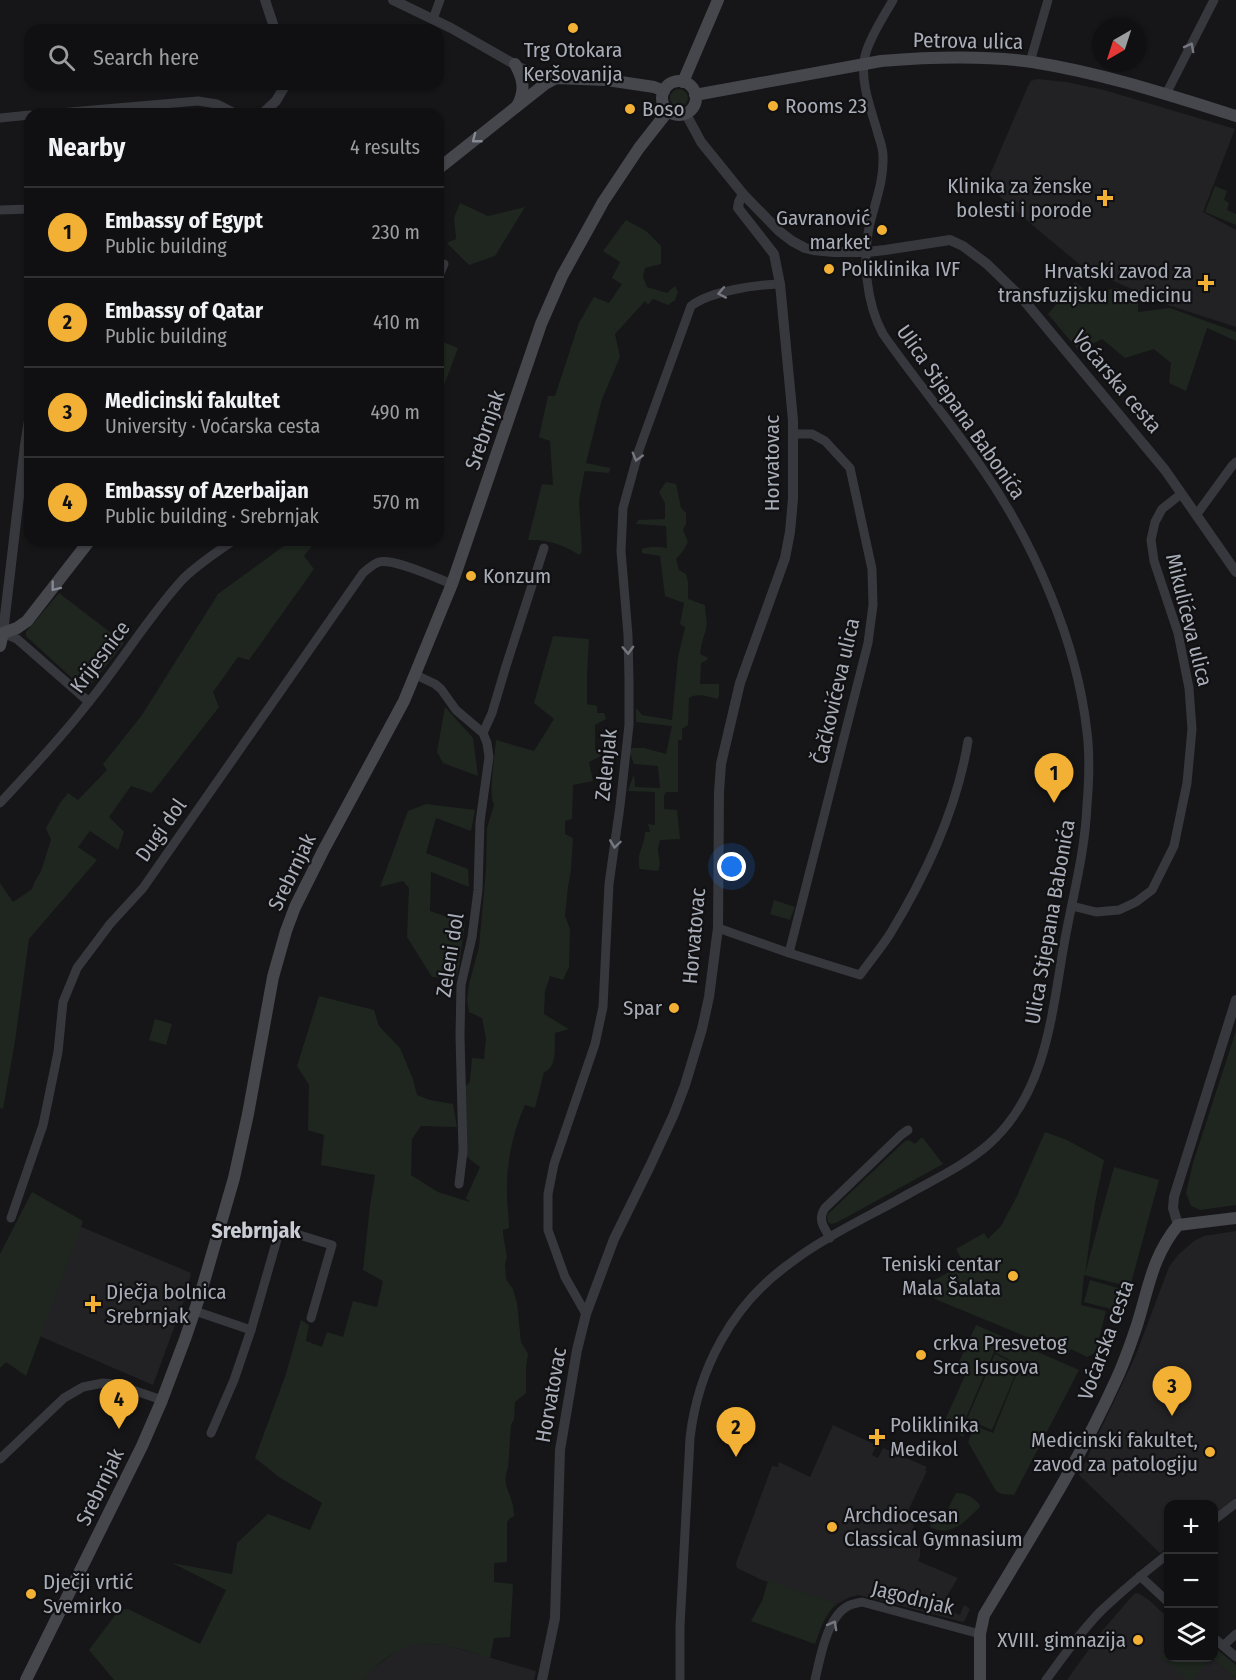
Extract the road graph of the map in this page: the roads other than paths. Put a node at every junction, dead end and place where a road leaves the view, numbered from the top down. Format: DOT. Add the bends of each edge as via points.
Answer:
graph roads {
  1 [pos="265,0"];
  2 [pos="393,0"];
  3 [pos="440,0"];
  4 [pos="718,0"];
  5 [pos="892,0"];
  6 [pos="1048,0"];
  7 [pos="1214,0"];
  8 [pos="433,19"];
  9 [pos="273,24"];
  10 [pos="442,24"];
  11 [pos="444,25"];
  12 [pos="1030,62"];
  13 [pos="515,64"];
  14 [pos="863,64"];
  15 [pos="556,78"];
  16 [pos="683,82"];
  17 [pos="283,90"];
  18 [pos="664,91"];
  19 [pos="1166,94"];
  20 [pos="695,95"];
  21 [pos="117,108"];
  22 [pos="225,108"];
  23 [pos="268,108"];
  24 [pos="514,109"];
  25 [pos="668,111"];
  26 [pos="686,114"];
  27 [pos="24,116"];
  28 [pos="1236,116"];
  29 [pos="0,118"];
  30 [pos="444,164"];
  31 [pos="743,194"];
  32 [pos="24,209"];
  33 [pos="0,210"];
  34 [pos="867,252"];
  35 [pos="780,284"];
  36 [pos="793,434"];
  37 [pos="24,453"];
  38 [pos="1236,462"];
  39 [pos="1181,494"];
  40 [pos="1197,514"];
  41 [pos="85,546"];
  42 [pos="226,546"];
  43 [pos="544,548"];
  44 [pos="1236,572"];
  45 [pos="452,584"];
  46 [pos="3,633"];
  47 [pos="0,646"];
  48 [pos="416,675"];
  49 [pos="89,702"];
  50 [pos="483,733"];
  51 [pos="968,741"];
  52 [pos="0,803"];
  53 [pos="1072,906"];
  54 [pos="718,928"];
  55 [pos="789,953"];
  56 [pos="1236,1000"];
  57 [pos="908,1130"];
  58 [pos="459,1184"];
  59 [pos="11,1218"];
  60 [pos="1236,1218"];
  61 [pos="1178,1225"];
  62 [pos="831,1238"];
  63 [pos="195,1311"];
  64 [pos="586,1314"];
  65 [pos="311,1318"];
  66 [pos="251,1330"];
  67 [pos="162,1400"];
  68 [pos="212,1432"];
  69 [pos="0,1459"];
  70 [pos="1236,1503"];
  71 [pos="1218,1517"];
  72 [pos="1164,1557"];
  73 [pos="1140,1576"];
  74 [pos="1164,1598"];
  75 [pos="980,1634"];
  76 [pos="1236,1634"];
  77 [pos="1218,1642"];
  78 [pos="1223,1646"];
  79 [pos="1236,1657"];
  80 [pos="27,1680"];
  81 [pos="542,1680"];
  82 [pos="680,1680"];
  83 [pos="816,1680"];
  84 [pos="980,1680"];
  85 [pos="1046,1680"];
  1 -- 9 [label="street"];
  2 -- 8 [label="street"];
  3 -- 8 [label="street"];
  4 -- 16 [label="main road"];
  5 -- 14 [label="street"];
  6 -- 12 [label="street"];
  19 -- 7 [label="street, one-way"];
  8 -- 10 [label="street"];
  11 -- 13 [label="street"];
  12 -- 14 [label="main road, Petrova ulica" via="935,58"];
  12 -- 19 [label="main road, Petrova ulica" via="1125,81"];
  13 -- 15 [label="street"];
  13 -- 24 [label="main road" via="523,89"];
  14 -- 20 [label="main road, Petrova ulica"];
  14 -- 34 [label="street, Ulica Stjepana Babonića" via="884,173 869,225"];
  15 -- 18 [label="main road" via="607,80"];
  15 -- 24 [label="main road"];
  16 -- 18 [label="main road" via="672,83"];
  16 -- 20 [label="main road"];
  17 -- 23 [label="street"];
  18 -- 25 [label="main road" via="662,102"];
  19 -- 28 [label="main road, Petrova ulica"];
  20 -- 26 [label="main road"];
  21 -- 22 [label="street" via="198,101"];
  24 -- 30 [label="main road, one-way"];
  25 -- 26 [label="main road"];
  25 -- 45 [label="main road, Srebrnjak" via="603,202 562,276 541,324"];
  26 -- 31 [label="street, Voćarska cesta" via="701,142"];
  27 -- 29 [label="street"];
  31 -- 34 [label="street, Voćarska cesta" via="778,231 805,248"];
  31 -- 35 [label="street, Horvatovac" via="738,208 774,254"];
  32 -- 33 [label="street"];
  34 -- 39 [label="street, Voćarska cesta" via="950,240 979,258 1022,298"];
  34 -- 53 [label="street, Ulica Stjepana Babonića" via="870,304 880,328 990,480 1021,533 1062,627 1087,734 1087,810"];
  35 -- 36 [label="street, Horvatovac"];
  35 -- 64 [label="street, Zelenjak, one-way" via="715,294 691,306 639,450 623,508 621,551 628,635 629,725 609,884 603,1007 548,1194 548,1230 565,1277"];
  36 -- 54 [label="street, Horvatovac" via="793,499 785,558 740,683 721,764"];
  36 -- 55 [label="street, Čačkovićeva ulica" via="812,434 825,441 850,468 872,569 873,606 868,643"];
  37 -- 46 [label="street"];
  38 -- 40 [label="street"];
  39 -- 40 [label="street, Voćarska cesta"];
  39 -- 53 [label="street, Mikulićeva ulica" via="1162,509 1151,540 1190,688 1192,729 1187,783 1174,846 1152,890 1136,902 1119,910 1096,912"];
  40 -- 44 [label="street, Voćarska cesta"];
  41 -- 46 [label="main road, one-way" via="27,621"];
  42 -- 49 [label="street, Krijesnice" via="183,580"];
  43 -- 50 [label="street"];
  45 -- 48 [label="main road, Srebrnjak"];
  45 -- 59 [label="street, Dugi dol" via="391,561 380,561 363,573 143,888 77,968 63,1002 58,1052 43,1125"];
  46 -- 47 [label="main road"];
  46 -- 49 [label="street" via="20,641"];
  48 -- 50 [label="street" via="441,689 456,710"];
  48 -- 63 [label="main road, Srebrnjak" via="307,882 286,931 273,977 236,1168"];
  49 -- 52 [label="street, Krijesnice"];
  50 -- 58 [label="street, Zeleni dol" via="489,757 480,822 478,890 461,984 463,1151"];
  51 -- 55 [label="street" via="956,796 935,847 889,934 860,975"];
  53 -- 62 [label="street, Ulica Stjepana Babonića" via="1043,1058 1011,1120 987,1146 959,1166"];
  54 -- 55 [label="street"];
  54 -- 64 [label="street, Horvatovac" via="709,997 685,1085 663,1140 614,1239"];
  56 -- 61 [label="street" via="1174,1197"];
  57 -- 62 [label="street" via="825,1208 821,1221"];
  60 -- 61 [label="main road"];
  61 -- 75 [label="main road, Voćarska cesta" via="1154,1264 1117,1378 1096,1422 984,1615"];
  62 -- 82 [label="street, Ulica Stjepana Babonića" via="792,1261 758,1291 726,1332 707,1370 694,1409 690,1438"];
  63 -- 66 [label="street"];
  63 -- 67 [label="main road, Srebrnjak"];
  64 -- 81 [label="street, Horvatovac" via="560,1450 555,1618"];
  65 -- 66 [label="street" via="332,1245 280,1229"];
  66 -- 68 [label="street"];
  67 -- 69 [label="street" via="115,1384 83,1388 64,1398"];
  67 -- 80 [label="main road, Srebrnjak"];
  70 -- 71 [label="street"];
  72 -- 73 [label="street"];
  73 -- 74 [label="street"];
  73 -- 85 [label="street" via="1100,1612"];
  83 -- 75 [label="street, Jagodnjak, one-way" via="830,1629 839,1614 854,1604 862,1602"];
  75 -- 84 [label="main road, Voćarska cesta"];
  76 -- 78 [label="street"];
  77 -- 78 [label="street"];
  78 -- 79 [label="street"];
}
